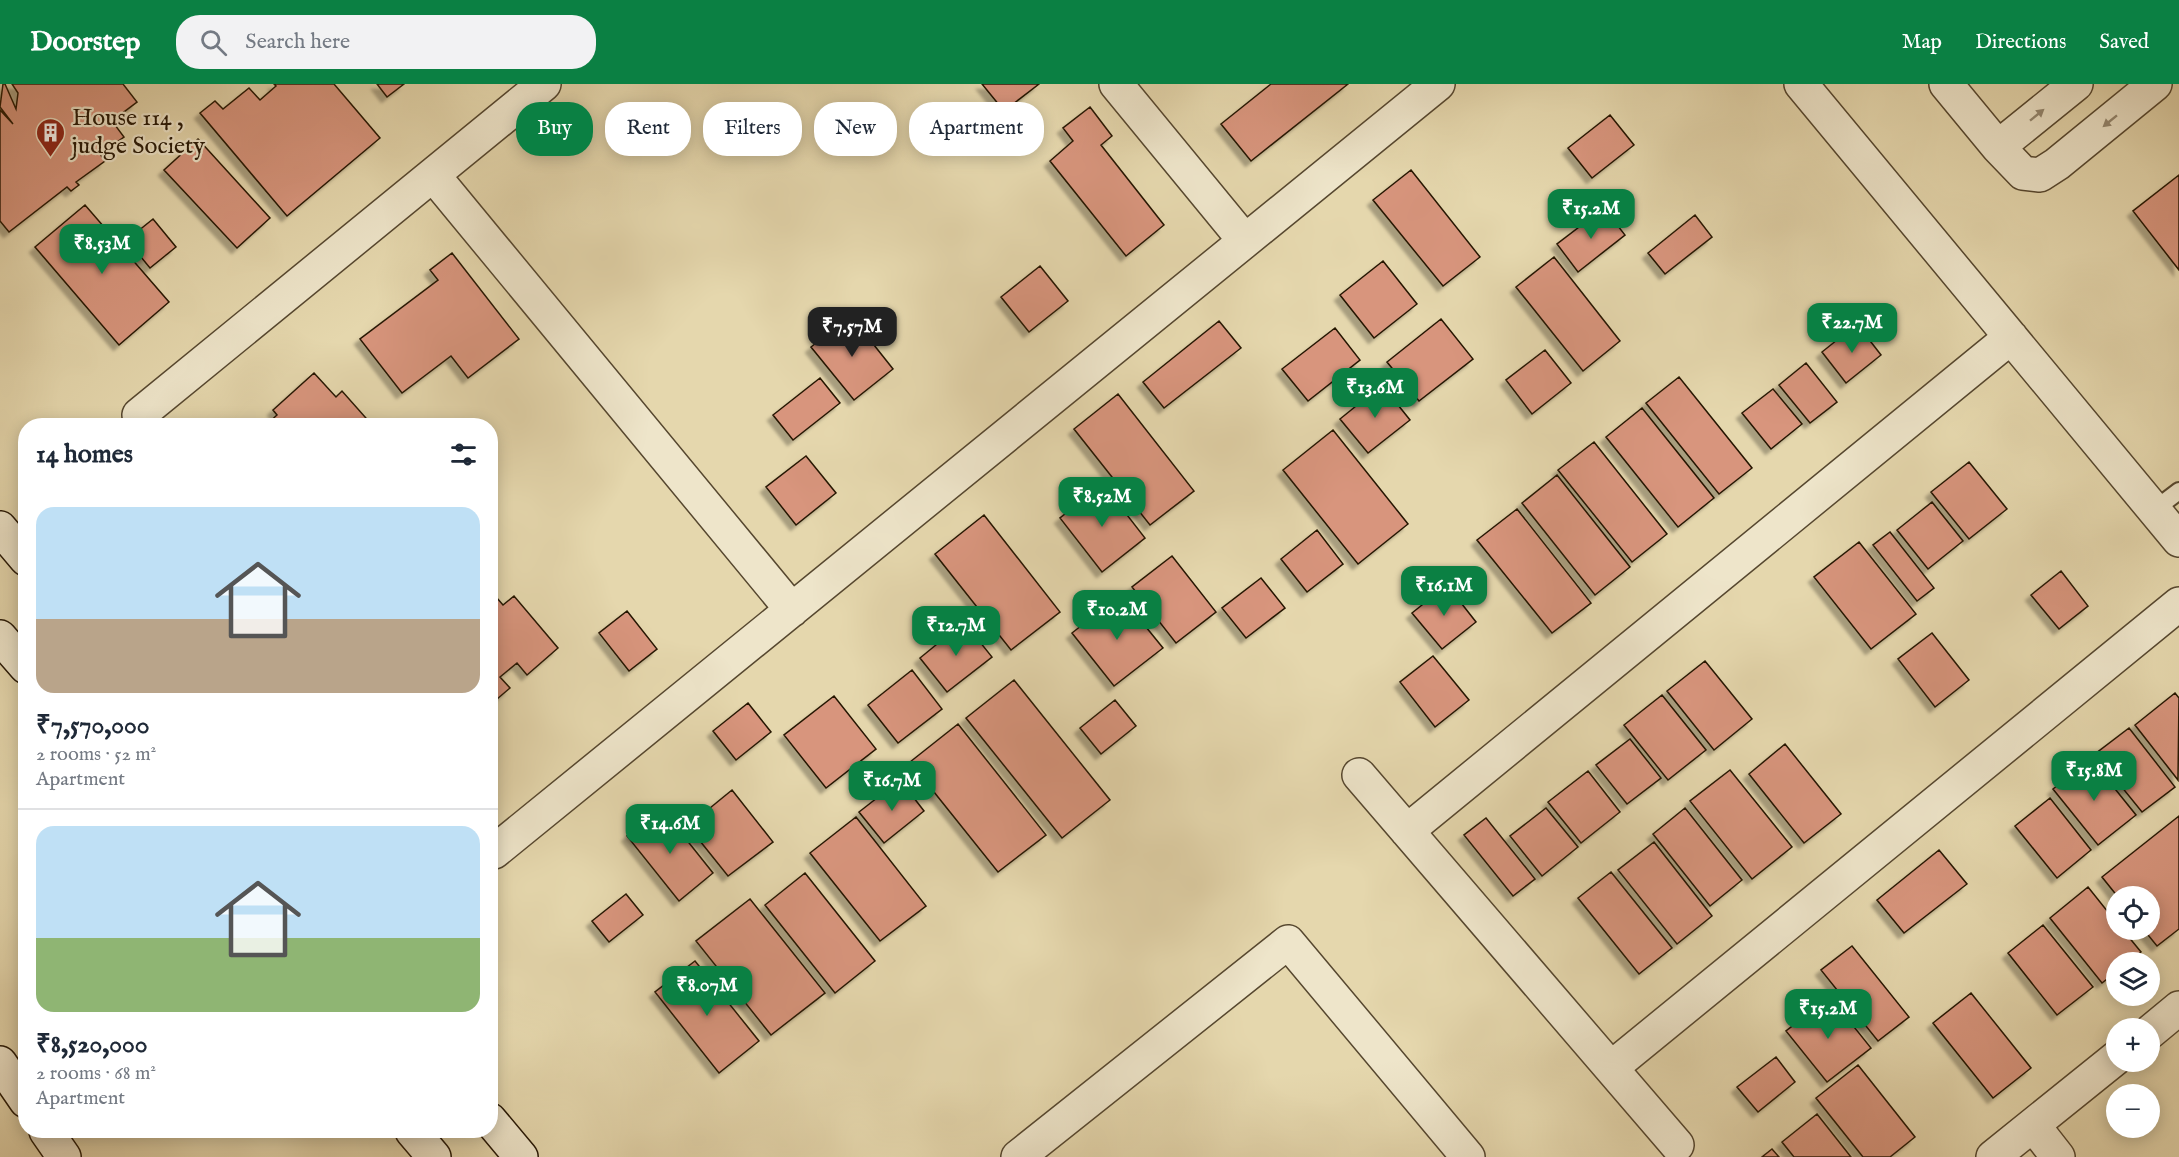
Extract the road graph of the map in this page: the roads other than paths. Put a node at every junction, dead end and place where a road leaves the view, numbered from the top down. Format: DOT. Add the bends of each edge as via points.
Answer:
graph roads {
  1 [pos="544,84"];
  2 [pos="1116,84"];
  3 [pos="1438,84"];
  4 [pos="1801,84"];
  5 [pos="1946,84"];
  6 [pos="2076,84"];
  7 [pos="2155,84"];
  8 [pos="1998,147"];
  9 [pos="433,175"];
  10 [pos="1245,241"];
  11 [pos="2011,337"];
  12 [pos="138,415"];
  13 [pos="2167,501"];
  14 [pos="0,528"];
  15 [pos="2179,540"];
  16 [pos="18,549"];
  17 [pos="2179,604"];
  18 [pos="792,610"];
  19 [pos="0,637"];
  20 [pos="18,658"];
  21 [pos="1359,775"];
  22 [pos="1407,831"];
  23 [pos="498,849"];
  24 [pos="2179,1008"];
  25 [pos="2160,1024"];
  26 [pos="0,1063"];
  27 [pos="2106,1066"];
  28 [pos="1611,1068"];
  29 [pos="18,1089"];
  30 [pos="2033,1125"];
  31 [pos="498,1130"];
  32 [pos="51,1138"];
  33 [pos="418,1138"];
  34 [pos="1677,1145"];
  35 [pos="64,1157"];
  36 [pos="434,1157"];
  37 [pos="521,1157"];
  38 [pos="1018,1157"];
  39 [pos="1468,1157"];
  40 [pos="1993,1157"];
  41 [pos="2058,1157"];
  1 -- 9 [label="street"];
  2 -- 10 [label="street"];
  3 -- 10 [label="street"];
  4 -- 11 [label="street"];
  5 -- 8 [label="street"];
  8 -- 6 [label="street, one-way"];
  7 -- 8 [label="street, one-way" via="2040,175 2023,173"];
  9 -- 12 [label="street"];
  9 -- 18 [label="street"];
  10 -- 18 [label="street"];
  11 -- 13 [label="street"];
  11 -- 22 [label="street"];
  13 -- 15 [label="street"];
  14 -- 16 [label="street"];
  17 -- 28 [label="street"];
  18 -- 23 [label="street"];
  19 -- 20 [label="street"];
  21 -- 22 [label="street"];
  22 -- 28 [label="street"];
  24 -- 25 [label="street"];
  26 -- 29 [label="street"];
  27 -- 30 [label="street"];
  28 -- 34 [label="street"];
  30 -- 40 [label="street"];
  30 -- 41 [label="street"];
  31 -- 37 [label="street"];
  32 -- 35 [label="street"];
  33 -- 36 [label="street"];
  38 -- 39 [label="street" via="1288,942"];
}
